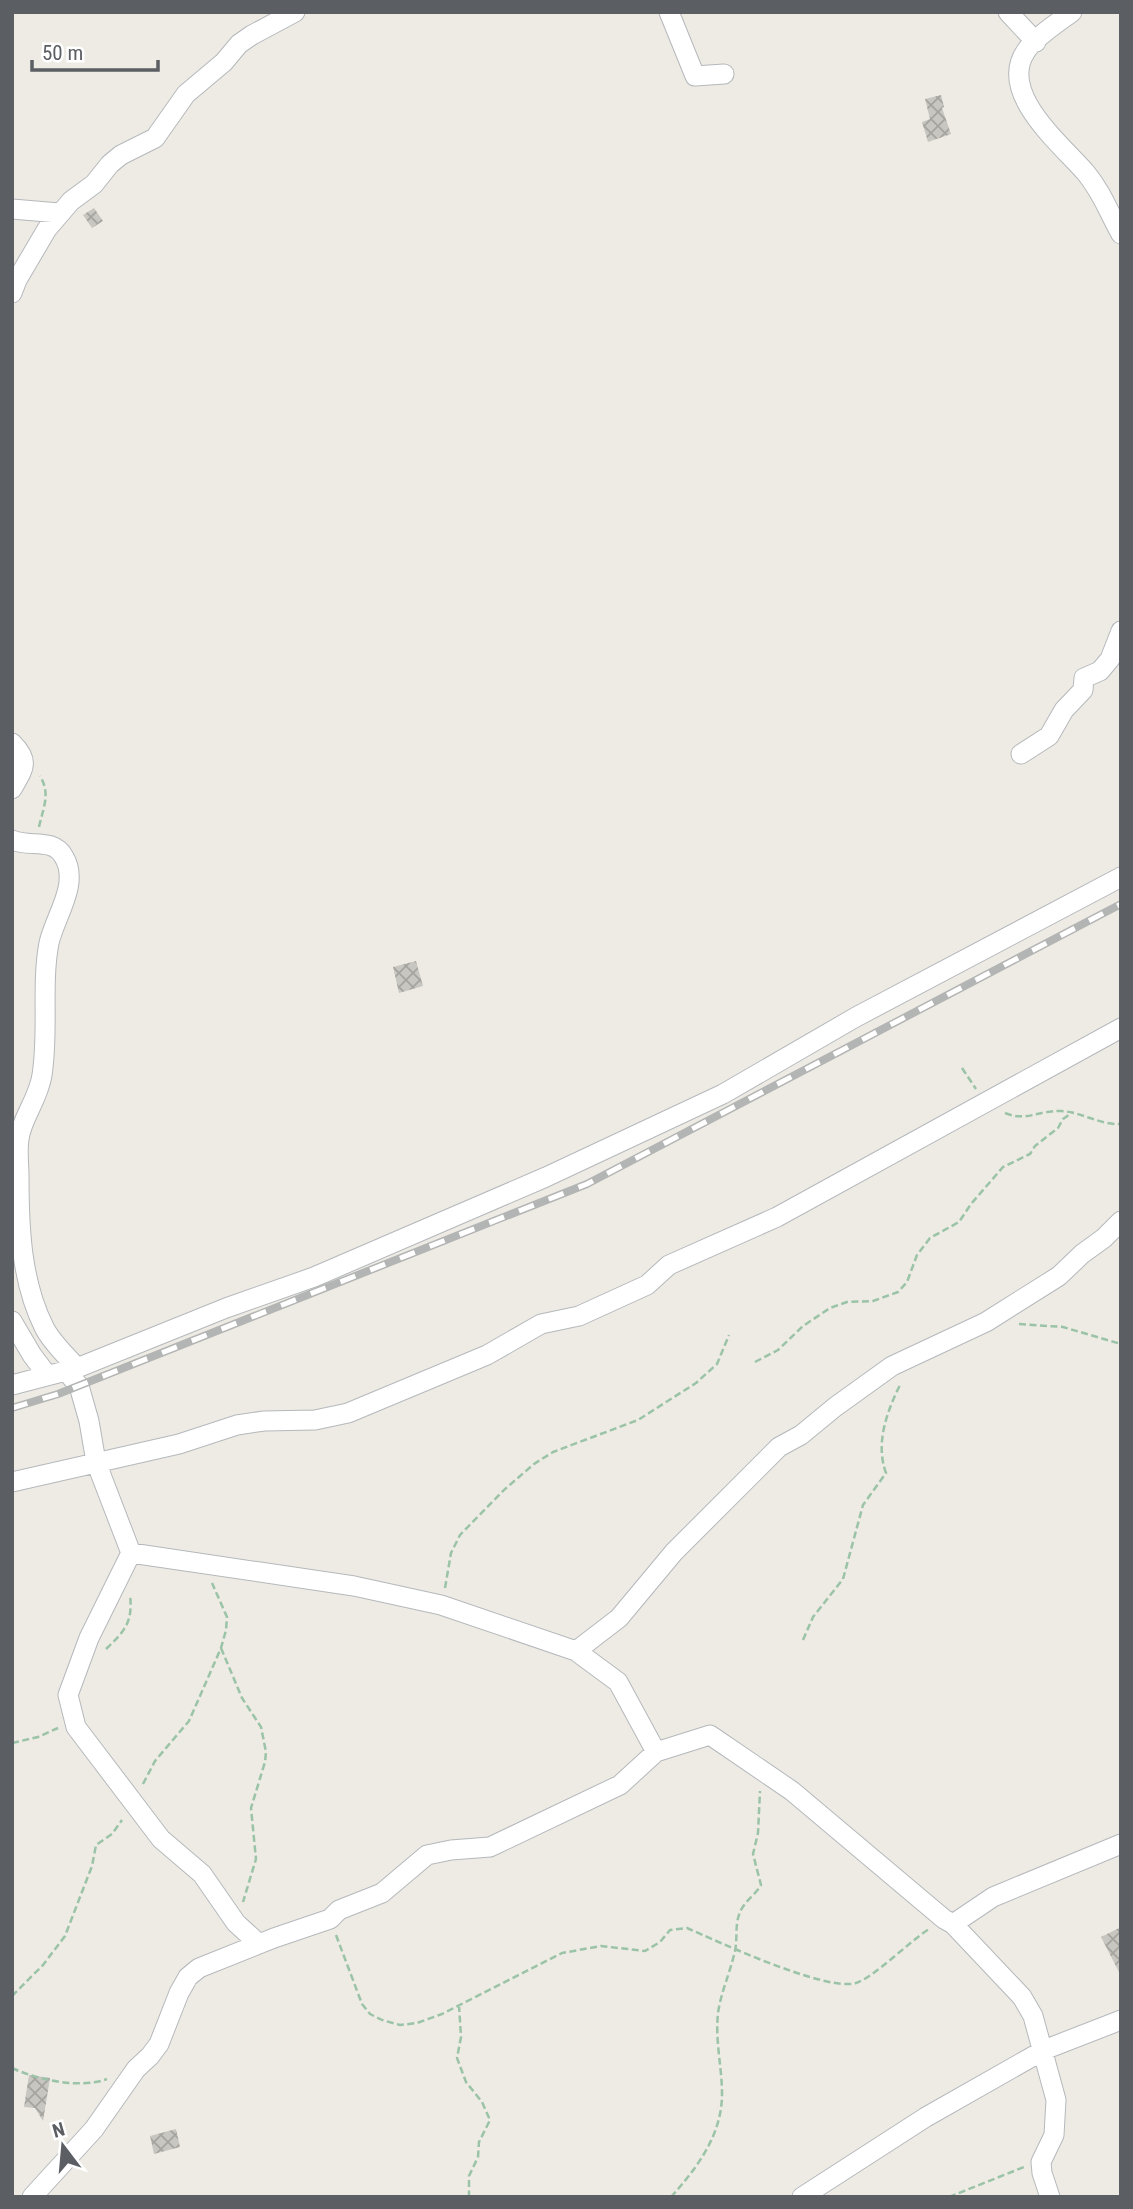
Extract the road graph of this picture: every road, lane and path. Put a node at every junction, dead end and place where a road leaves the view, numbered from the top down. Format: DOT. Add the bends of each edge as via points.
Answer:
graph roads {
  1 [pos="296,12"];
  2 [pos="669,12"];
  3 [pos="1008,12"];
  4 [pos="1072,12"];
  5 [pos="1036,41"];
  6 [pos="724,74"];
  7 [pos="12,209"];
  8 [pos="59,213"];
  9 [pos="1121,234"];
  10 [pos="12,293"];
  11 [pos="1121,631"];
  12 [pos="12,743"];
  13 [pos="1021,754"];
  14 [pos="24,763"];
  15 [pos="12,789"];
  16 [pos="12,840"];
  17 [pos="46,844"];
  18 [pos="1121,877"];
  19 [pos="1121,1028"];
  20 [pos="962,1068"];
  21 [pos="987,1100"];
  22 [pos="1073,1112"];
  23 [pos="1121,1124"];
  24 [pos="1121,1221"];
  25 [pos="16,1223"];
  26 [pos="12,1321"];
  27 [pos="1020,1324"];
  28 [pos="729,1335"];
  29 [pos="1121,1344"];
  30 [pos="917,1355"];
  31 [pos="755,1362"];
  32 [pos="64,1371"];
  33 [pos="12,1385"];
  34 [pos="96,1462"];
  35 [pos="12,1482"];
  36 [pos="131,1553"];
  37 [pos="441,1605"];
  38 [pos="803,1640"];
  39 [pos="221,1648"];
  40 [pos="576,1651"];
  41 [pos="656,1752"];
  42 [pos="763,1771"];
  43 [pos="1121,1844"];
  44 [pos="330,1919"];
  45 [pos="948,1922"];
  46 [pos="236,1923"];
  47 [pos="258,1944"];
  48 [pos="736,1949"];
  49 [pos="458,2005"];
  50 [pos="1121,2021"];
  51 [pos="1044,2050"];
  52 [pos="12,2068"];
  53 [pos="136,2068"];
  54 [pos="1041,2162"];
  55 [pos="32,2197"];
  56 [pos="470,2197"];
  57 [pos="671,2197"];
  58 [pos="802,2197"];
  59 [pos="949,2197"];
  60 [pos="1050,2197"];
  1 -- 8 [label="street" via="239,44 186,94 155,138 121,155"];
  2 -- 6 [label="street" via="695,76"];
  3 -- 5 [label="street"];
  4 -- 5 [label="street"];
  5 -- 9 [label="street" via="1026,51 1019,73 1023,94 1043,128 1107,202"];
  7 -- 8 [label="street"];
  8 -- 10 [label="street"];
  11 -- 13 [label="street" via="1110,659 1100,671 1084,678 1083,690 1048,736"];
  12 -- 14 [label="street"];
  14 -- 15 [label="street"];
  14 -- 17 [label="path" via="38,774 46,791 39,825"];
  16 -- 17 [label="street"];
  17 -- 25 [label="street" via="59,849 70,874 49,945 42,1078 19,1137"];
  18 -- 32 [label="street" via="856,1017 723,1094 546,1177 314,1277"];
  19 -- 21 [label="street"];
  20 -- 21 [label="path"];
  21 -- 22 [label="path" via="1021,1118 1057,1110"];
  21 -- 34 [label="street" via="777,1217 669,1265 647,1284 579,1315 541,1324 488,1355 348,1413 314,1420 237,1424 179,1444"];
  22 -- 23 [label="path"];
  22 -- 31 [label="path" via="1030,1154 1003,1167 960,1222 930,1238 898,1292 830,1308 778,1350"];
  24 -- 30 [label="street" via="1059,1276 986,1322"];
  25 -- 32 [label="street" via="30,1294"];
  26 -- 32 [label="street" via="32,1355"];
  27 -- 29 [label="path" via="1063,1327"];
  28 -- 37 [label="path" via="717,1364 695,1383 638,1420 553,1452 505,1489 460,1535 451,1553"];
  30 -- 38 [label="path" via="886,1418 880,1455 886,1473 863,1505 842,1579 813,1617"];
  30 -- 40 [label="street" via="892,1366 779,1447 674,1552 620,1618"];
  32 -- 33 [label="street"];
  32 -- 34 [label="street" via="79,1386"];
  34 -- 35 [label="street"];
  34 -- 36 [label="street"];
  36 -- 37 [label="street" via="354,1586"];
  36 -- 46 [label="street" via="72,1683 68,1695 72,1713 76,1727 161,1839 202,1874"];
  37 -- 40 [label="street"];
  39 -- 46 [label="path" via="242,1699 261,1727 266,1752 251,1808 256,1859"];
  40 -- 41 [label="street" via="618,1682"];
  41 -- 42 [label="street" via="710,1735"];
  41 -- 44 [label="street" via="620,1785 490,1847 427,1855 382,1893 339,1910"];
  42 -- 45 [label="street"];
  42 -- 48 [label="path" via="753,1854 761,1885 737,1919"];
  43 -- 45 [label="street" via="993,1897"];
  44 -- 47 [label="street"];
  44 -- 49 [label="path" via="370,2014 400,2025 417,2023"];
  45 -- 48 [label="path" via="912,1940 867,1977 841,1985"];
  45 -- 51 [label="street" via="1022,1997"];
  46 -- 47 [label="street"];
  47 -- 53 [label="street" via="188,1977 159,2044"];
  48 -- 49 [label="path" via="687,1928 676,1928 645,1951 601,1946 562,1953"];
  48 -- 57 [label="path" via="718,2014 722,2093 718,2121 702,2160"];
  49 -- 56 [label="path" via="461,2037 457,2058 490,2120 469,2176"];
  50 -- 51 [label="street"];
  51 -- 54 [label="street" via="1056,2100 1054,2135"];
  51 -- 58 [label="street" via="926,2117"];
  52 -- 53 [label="path" via="76,2084 91,2084"];
  53 -- 55 [label="street" via="94,2129"];
  54 -- 59 [label="path"];
  54 -- 60 [label="street"];
}
